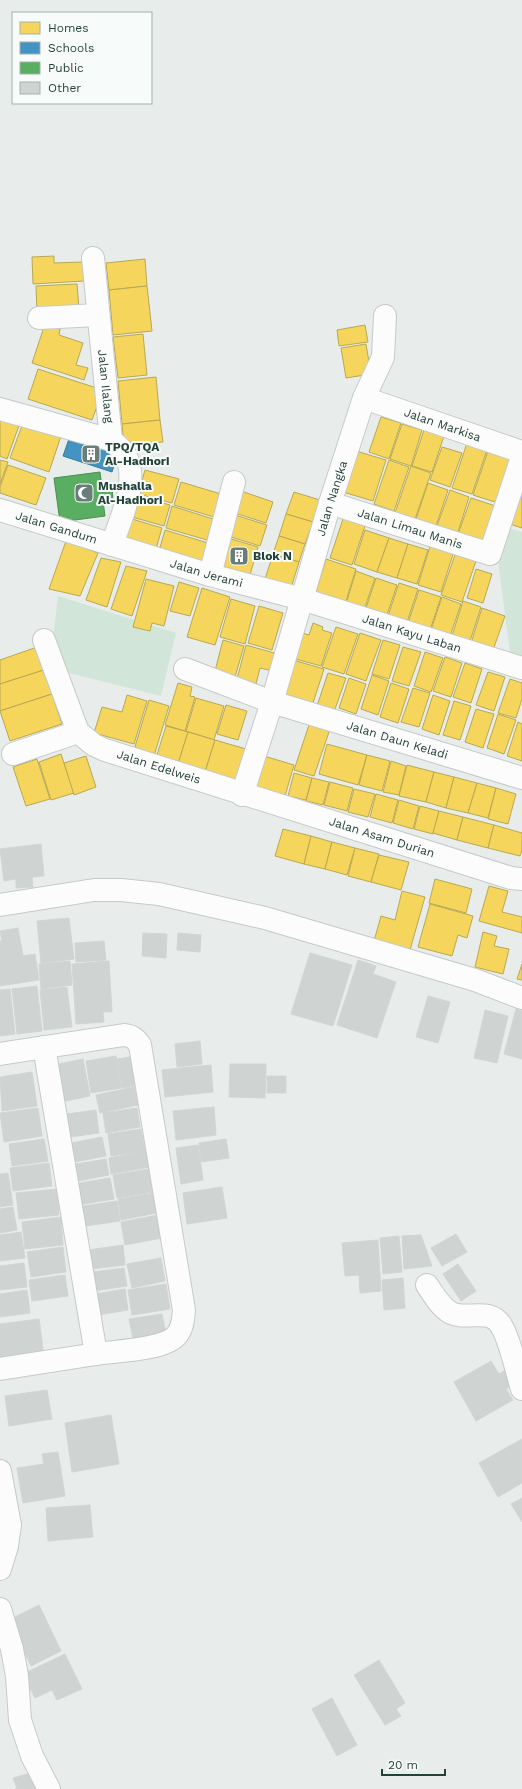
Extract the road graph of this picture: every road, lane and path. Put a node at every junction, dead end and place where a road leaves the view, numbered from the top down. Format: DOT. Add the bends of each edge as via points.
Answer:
graph roads {
  1 [pos="93,258"];
  2 [pos="98,315"];
  3 [pos="385,316"];
  4 [pos="39,318"];
  5 [pos="364,398"];
  6 [pos="0,408"];
  7 [pos="111,440"];
  8 [pos="522,452"];
  9 [pos="522,457"];
  10 [pos="234,482"];
  11 [pos="330,503"];
  12 [pos="0,510"];
  13 [pos="112,545"];
  14 [pos="210,575"];
  15 [pos="302,599"];
  16 [pos="44,640"];
  17 [pos="522,668"];
  18 [pos="185,670"];
  19 [pos="272,702"];
  20 [pos="78,732"];
  21 [pos="13,754"];
  22 [pos="522,778"];
  23 [pos="242,795"];
  24 [pos="522,879"];
  25 [pos="0,906"];
  26 [pos="522,998"];
  27 [pos="44,1047"];
  28 [pos="0,1054"];
  29 [pos="427,1285"];
  30 [pos="96,1354"];
  31 [pos="0,1369"];
  32 [pos="522,1389"];
  33 [pos="0,1474"];
  34 [pos="0,1570"];
  35 [pos="0,1609"];
  36 [pos="50,1789"];
  1 -- 2 [label="street, Jalan Ilalang"];
  2 -- 4 [label="street"];
  2 -- 7 [label="street, Jalan Ilalang"];
  3 -- 5 [label="street, Jalan Nangka" via="383,357"];
  5 -- 8 [label="street, Jalan Markisa"];
  5 -- 11 [label="street, Jalan Nangka"];
  6 -- 7 [label="street"];
  7 -- 13 [label="street, Jalan Ilalang" via="125,454 130,468 129,493"];
  9 -- 11 [label="street, Jalan Limau Manis" via="490,554"];
  10 -- 14 [label="street"];
  11 -- 15 [label="street, Jalan Nangka"];
  12 -- 13 [label="street, Jalan Gandum"];
  13 -- 14 [label="street, Jalan Jerami"];
  14 -- 15 [label="street, Jalan Jerami"];
  15 -- 17 [label="street, Jalan Kayu Laban"];
  15 -- 19 [label="street, Jalan Nangka"];
  16 -- 20 [label="street"];
  18 -- 19 [label="street, Jalan Daun Keladi"];
  19 -- 22 [label="street, Jalan Daun Keladi"];
  19 -- 23 [label="street, Jalan Nangka"];
  20 -- 21 [label="street"];
  20 -- 23 [label="street, Jalan Edelweis" via="94,745 117,755"];
  23 -- 24 [label="street, Jalan Asam Durian" via="511,878"];
  25 -- 26 [label="street" via="94,890 159,894 265,918 475,980"];
  27 -- 28 [label="street"];
  27 -- 30 [label="street"];
  27 -- 30 [label="street" via="124,1035 136,1039 140,1045 184,1310 182,1326 176,1336 168,1342"];
  29 -- 32 [label="street" via="445,1309 453,1314 480,1314 493,1317 502,1325"];
  30 -- 31 [label="street"];
  33 -- 34 [label="street" via="10,1525 8,1546"];
  35 -- 36 [label="street" via="17,1676 20,1720 32,1756"];
}
